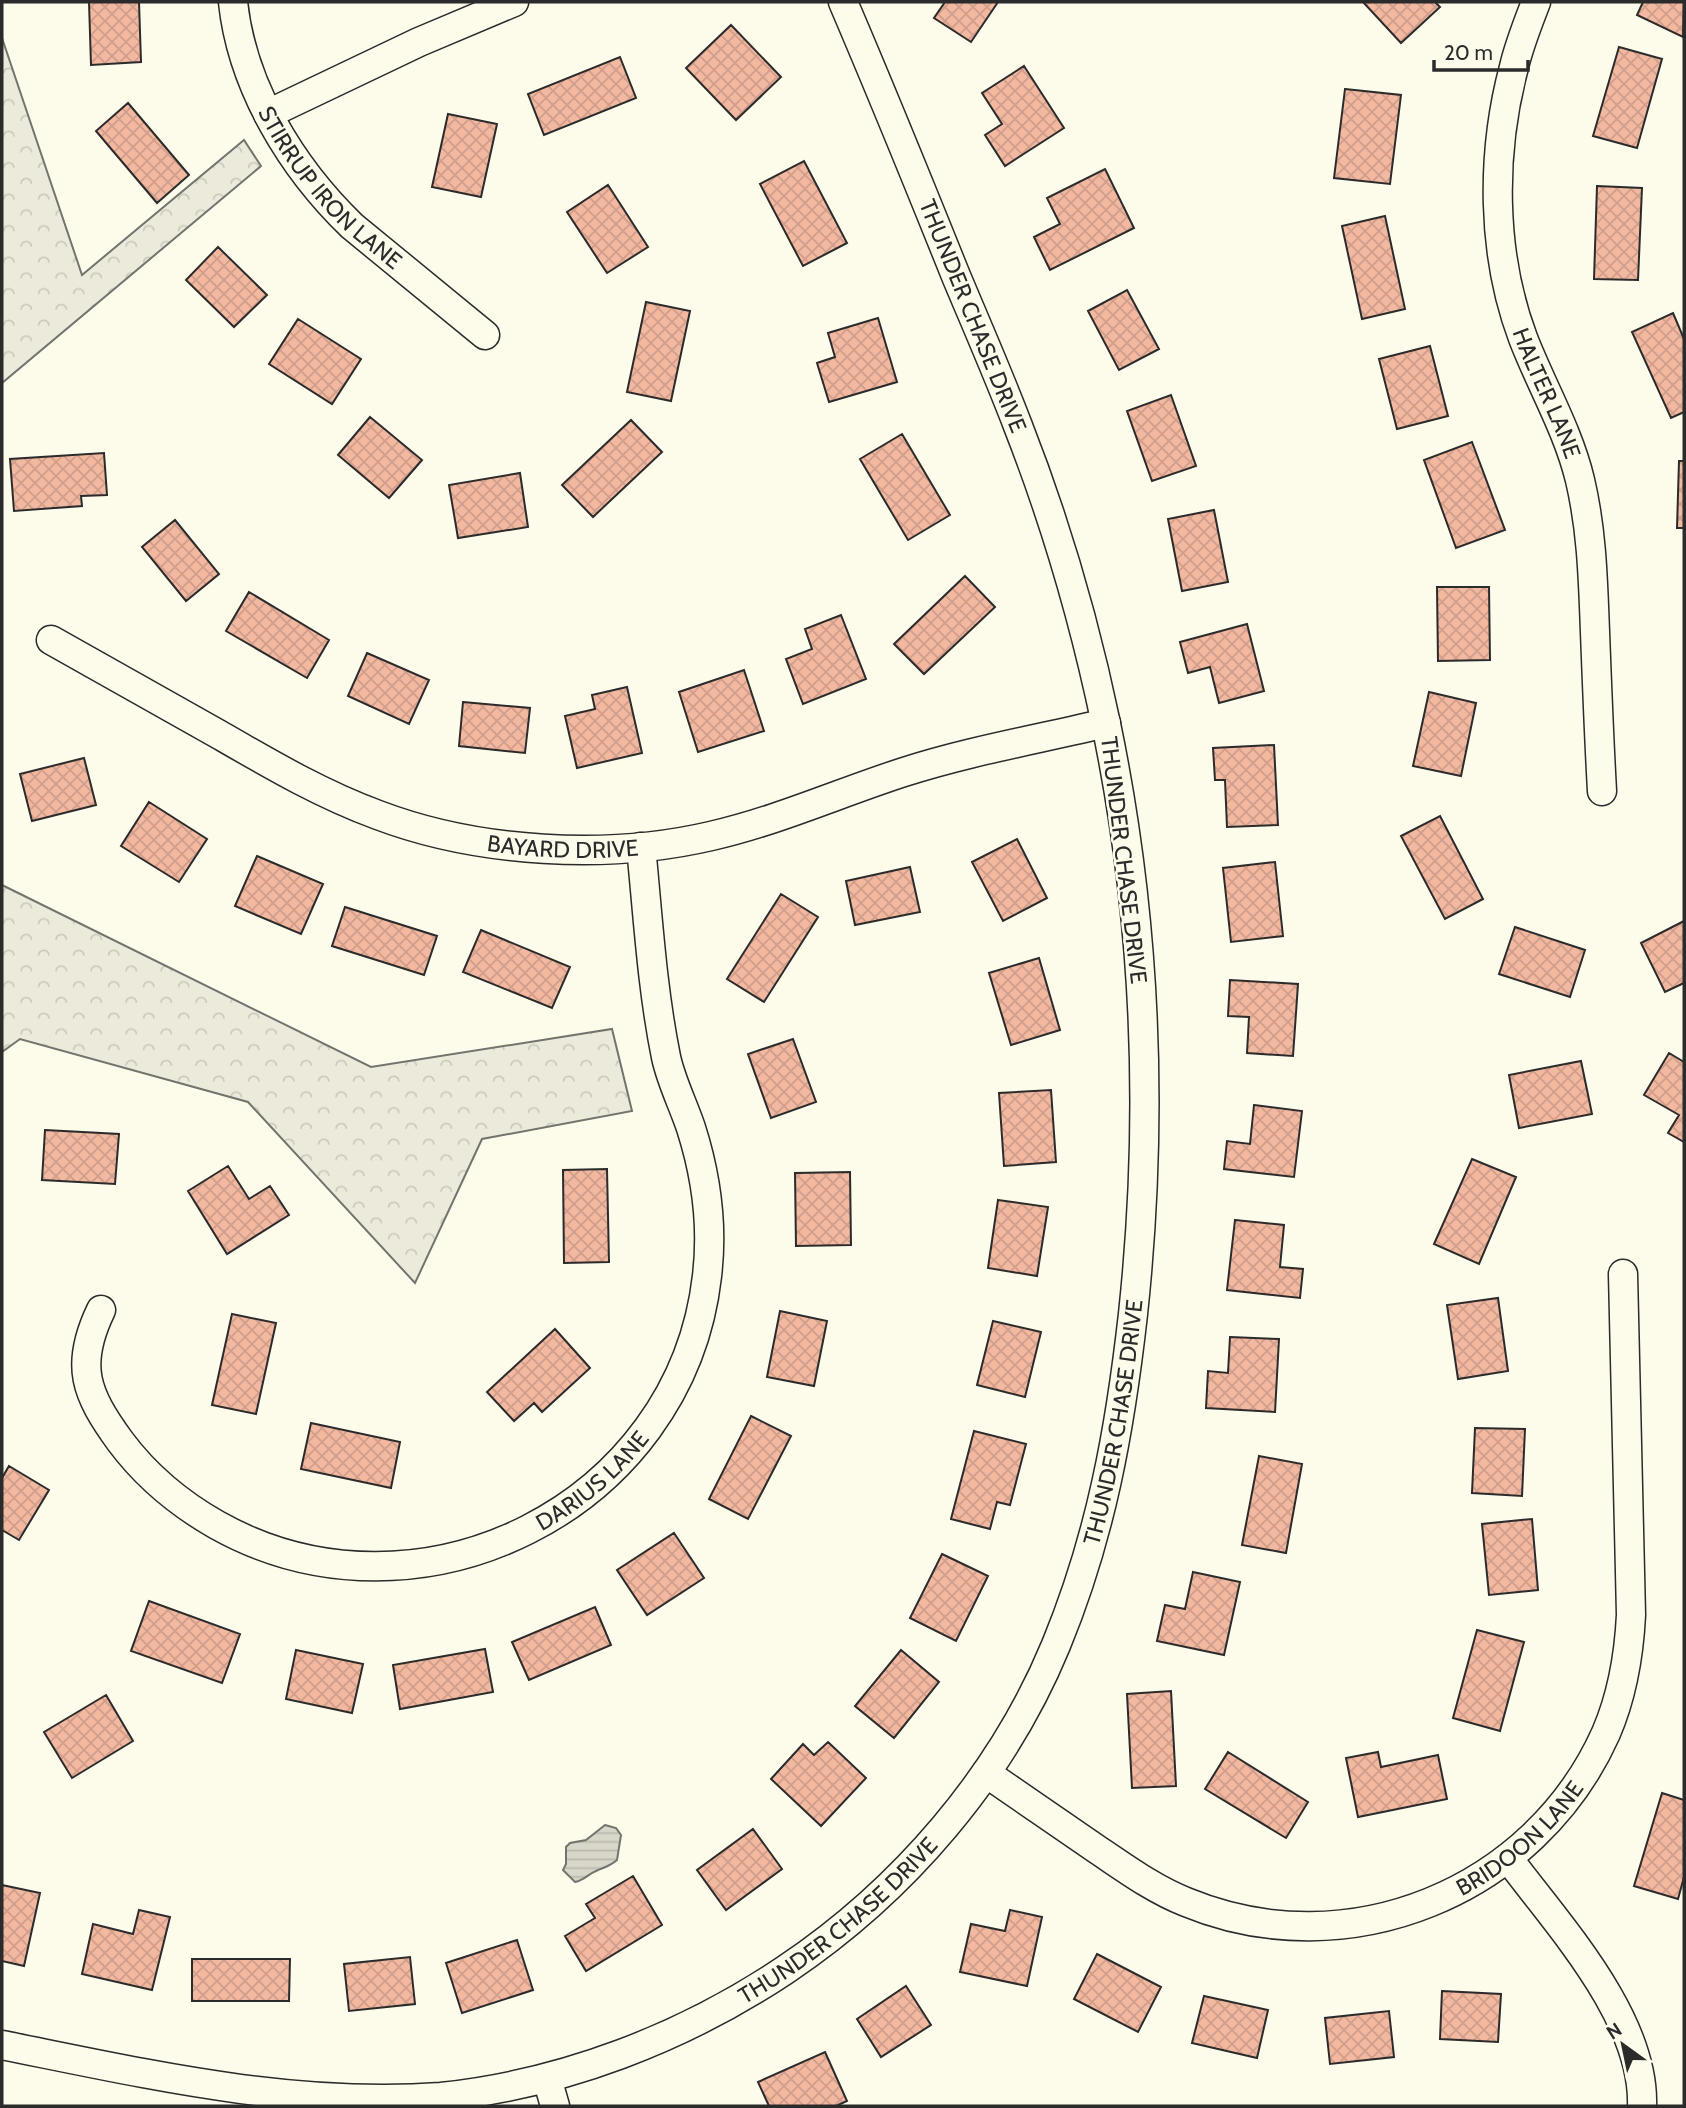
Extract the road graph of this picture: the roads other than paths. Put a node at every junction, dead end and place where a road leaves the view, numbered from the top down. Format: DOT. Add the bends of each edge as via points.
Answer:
graph roads {
  1 [pos="233,2"];
  2 [pos="514,2"];
  3 [pos="843,2"];
  4 [pos="1536,2"];
  5 [pos="268,114"];
  6 [pos="485,335"];
  7 [pos="51,640"];
  8 [pos="1106,723"];
  9 [pos="1602,791"];
  10 [pos="641,847"];
  11 [pos="1623,1275"];
  12 [pos="101,1310"];
  13 [pos="986,1773"];
  14 [pos="1508,1858"];
  15 [pos="2,2045"];
  16 [pos="547,2078"];
  17 [pos="555,2106"];
  18 [pos="1642,2106"];
  1 -- 5 [label="street, STIRRUP IRON LANE" via="247,62"];
  2 -- 5 [label="street"];
  3 -- 8 [label="street, THUNDER CHASE DRIVE" via="1020,429 1058,537"];
  4 -- 9 [label="street, HALTER LANE" via="1514,65 1502,121 1500,231 1522,336 1560,421 1579,477 1591,535"];
  5 -- 6 [label="street, STIRRUP IRON LANE" via="332,207"];
  7 -- 10 [label="street, BAYARD DRIVE" via="308,786 379,816 435,833 497,844 569,850"];
  8 -- 10 [label="street, BAYARD DRIVE" via="904,772 784,816 710,836"];
  8 -- 13 [label="street, THUNDER CHASE DRIVE" via="1122,808 1139,958 1144,1086 1142,1233 1127,1366 1103,1505 1086,1566 1055,1650"];
  10 -- 12 [label="street, DARIUS LANE" via="659,1023 702,1172 708,1215 707,1275 685,1359 664,1401 634,1446 604,1478 536,1527 484,1550 388,1567 294,1557 243,1539 195,1513 129,1452 98,1410 88,1385 85,1357"];
  11 -- 14 [label="street, BRIDOON LANE" via="1629,1652 1616,1705 1593,1758 1537,1832"];
  13 -- 14 [label="street, BRIDOON LANE" via="1149,1885 1187,1903 1267,1923 1346,1924 1403,1913 1457,1892"];
  13 -- 16 [label="street, THUNDER CHASE DRIVE" via="931,1844 878,1898 818,1948 754,1991 691,2025 612,2058"];
  14 -- 18 [label="street" via="1611,1999 1633,2051"];
  15 -- 16 [label="street, THUNDER CHASE DRIVE" via="235,2091 297,2098 442,2097"];
  16 -- 17 [label="street"];
}
